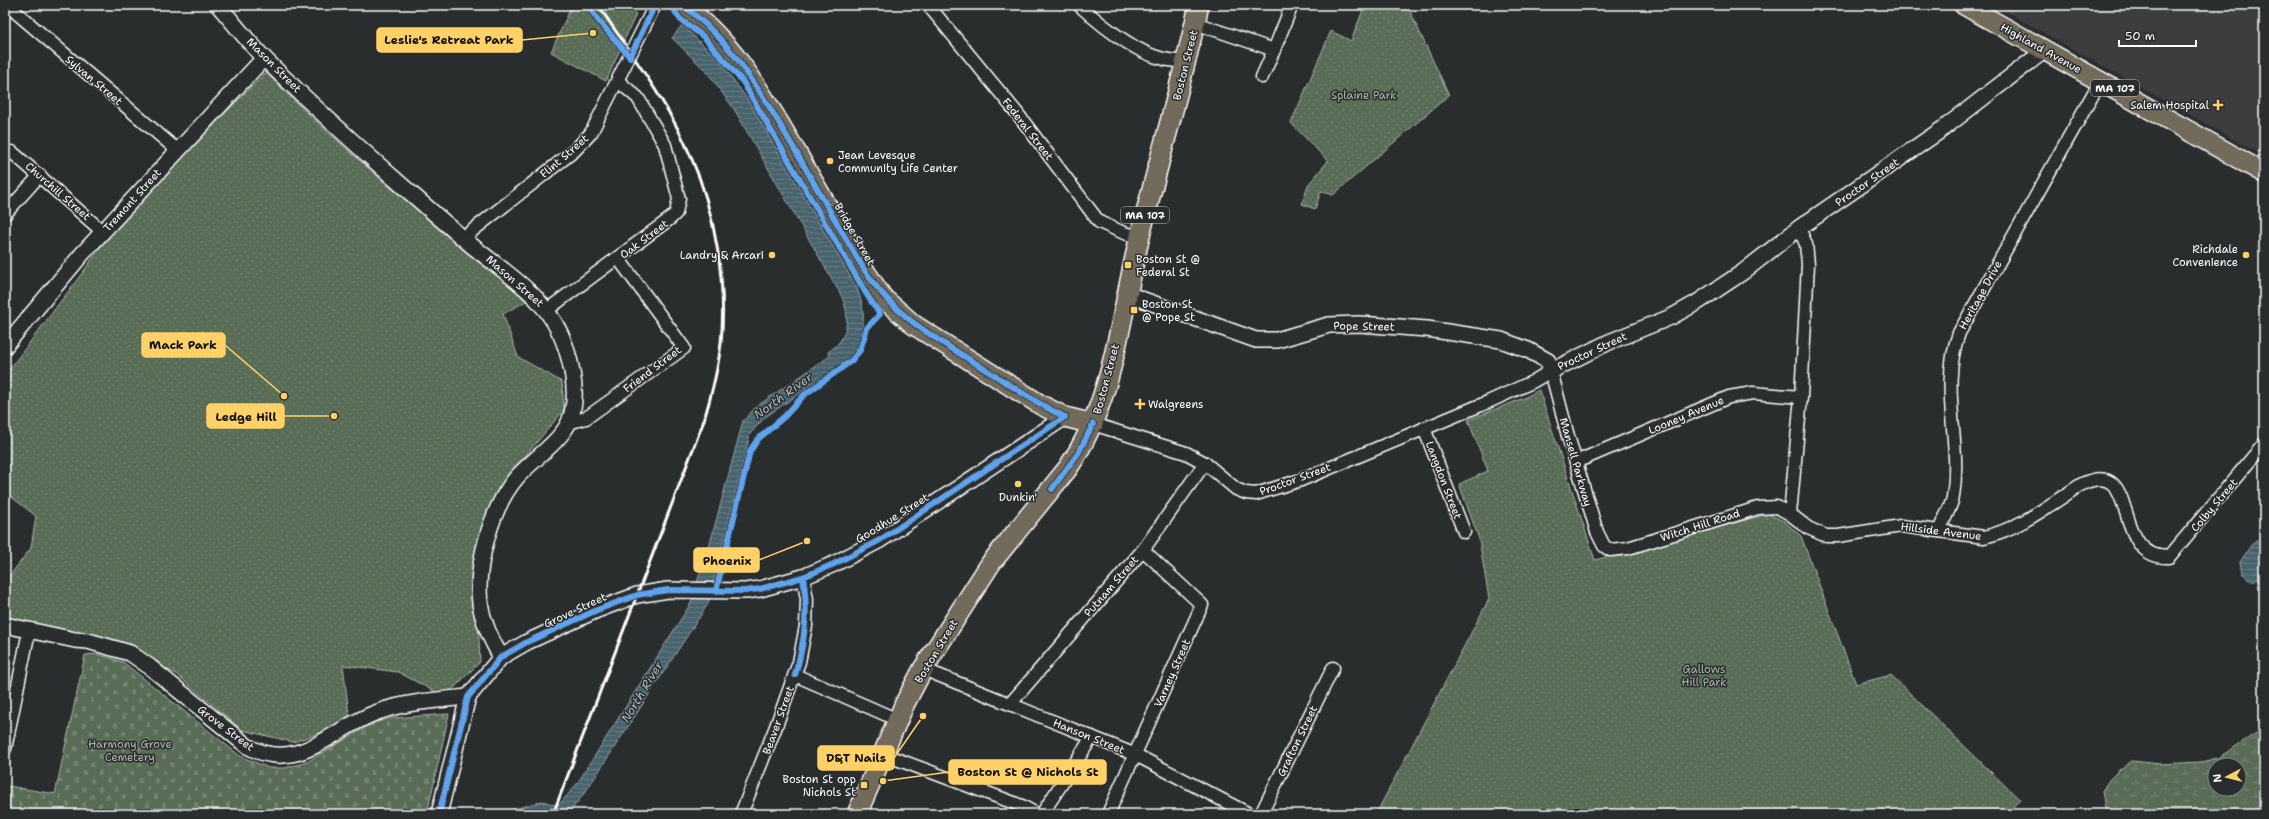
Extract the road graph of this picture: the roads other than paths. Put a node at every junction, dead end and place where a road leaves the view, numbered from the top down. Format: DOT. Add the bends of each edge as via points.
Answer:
graph roads {
  1 [pos="218,5"];
  2 [pos="655,5"];
  3 [pos="682,5"];
  4 [pos="928,5"];
  5 [pos="1079,5"];
  6 [pos="1292,5"];
  7 [pos="1964,5"];
  8 [pos="11,10"];
  9 [pos="1197,14"];
  10 [pos="1274,50"];
  11 [pos="2045,50"];
  12 [pos="264,58"];
  13 [pos="1186,62"];
  14 [pos="1262,77"];
  15 [pos="2101,80"];
  16 [pos="618,81"];
  17 [pos="177,150"];
  18 [pos="12,152"];
  19 [pos="2264,173"];
  20 [pos="40,175"];
  21 [pos="5,214"];
  22 [pos="1799,228"];
  23 [pos="103,232"];
  24 [pos="1139,237"];
  25 [pos="463,238"];
  26 [pos="618,258"];
  27 [pos="1127,294"];
  28 [pos="548,310"];
  29 [pos="5,346"];
  30 [pos="1551,371"];
  31 [pos="1801,397"];
  32 [pos="1065,417"];
  33 [pos="568,423"];
  34 [pos="1093,424"];
  35 [pos="1424,428"];
  36 [pos="2264,444"];
  37 [pos="1576,462"];
  38 [pos="1206,464"];
  39 [pos="1790,514"];
  40 [pos="1939,531"];
  41 [pos="1464,532"];
  42 [pos="1608,549"];
  43 [pos="1143,550"];
  44 [pos="2158,557"];
  45 [pos="803,576"];
  46 [pos="712,591"];
  47 [pos="5,625"];
  48 [pos="29,631"];
  49 [pos="502,657"];
  50 [pos="1333,668"];
  51 [pos="923,670"];
  52 [pos="795,675"];
  53 [pos="468,697"];
  54 [pos="1010,704"];
  55 [pos="898,720"];
  56 [pos="1092,737"];
  57 [pos="5,749"];
  58 [pos="883,754"];
  59 [pos="1136,755"];
  60 [pos="439,814"];
  61 [pos="741,814"];
  62 [pos="857,814"];
  63 [pos="1036,814"];
  64 [pos="1042,814"];
  65 [pos="1108,814"];
  66 [pos="1248,814"];
  67 [pos="1262,814"];
  1 -- 12 [label="street, Mason Street"];
  2 -- 16 [label="street, Flint Street"];
  3 -- 32 [label="main road, Bridge Street" via="706,24 743,66 766,100 883,298 920,328 1041,405"];
  4 -- 24 [label="street, Federal Street" via="1017,113 1099,222"];
  5 -- 13 [label="street" via="1101,25 1138,48 1164,59"];
  6 -- 10 [label="street"];
  7 -- 11 [label="main road, Highland Avenue / MA 107"];
  8 -- 17 [label="street, Sylvan Street"];
  9 -- 10 [label="street"];
  9 -- 13 [label="main road, Boston Street / MA 107"];
  10 -- 14 [label="street"];
  11 -- 15 [label="main road, Highland Avenue / MA 107"];
  11 -- 22 [label="street, Proctor Street" via="1944,128"];
  12 -- 17 [label="street, Tremont Street"];
  12 -- 25 [label="street, Mason Street"];
  13 -- 24 [label="main road, Boston Street / MA 107"];
  15 -- 19 [label="main road, Highland Avenue / MA 107"];
  15 -- 40 [label="street, Heritage Drive" via="1958,333 1950,369 1954,462 1952,499"];
  16 -- 25 [label="street, Flint Street" via="598,122 583,142"];
  16 -- 26 [label="street, Oak Street" via="638,98 661,136 669,155 679,199 676,213 671,218"];
  17 -- 23 [label="street, Tremont Street"];
  18 -- 20 [label="street, Churchill Street"];
  20 -- 21 [label="street"];
  20 -- 23 [label="street, Churchill Street"];
  22 -- 30 [label="street, Proctor Street" via="1743,272 1698,302 1671,317 1609,342"];
  22 -- 31 [label="street" via="1806,244 1808,264"];
  23 -- 29 [label="street, Tremont Street"];
  24 -- 27 [label="main road, Boston Street / MA 107"];
  25 -- 28 [label="street, Mason Street"];
  26 -- 28 [label="street, Oak Street"];
  26 -- 33 [label="street, Friend Street" via="684,348 586,418"];
  27 -- 30 [label="street, Pope Street" via="1256,340 1277,340 1340,324 1427,329 1514,344 1548,361"];
  27 -- 34 [label="main road, Boston Street / MA 107" via="1106,388"];
  28 -- 33 [label="street, Mason Street" via="564,342 573,377 573,401"];
  30 -- 35 [label="street, Proctor Street" via="1518,389"];
  30 -- 37 [label="street, Mansell Parkway"];
  31 -- 37 [label="street, Looney Avenue" via="1753,393 1729,397"];
  31 -- 39 [label="street"];
  32 -- 34 [label="main road, Bridge Street"];
  32 -- 45 [label="street, Goodhue Street" via="880,540 834,564"];
  33 -- 49 [label="street, Mason Street" via="510,486 499,505 488,537 480,575 480,602 490,638"];
  34 -- 38 [label="street, Proctor Street" via="1186,453"];
  34 -- 51 [label="main road, Boston Street" via="1068,468 991,563"];
  35 -- 38 [label="street, Proctor Street" via="1300,480 1256,494 1236,489"];
  35 -- 41 [label="street, Langdon Street"];
  36 -- 44 [label="street, Colby Street" via="2176,551 2169,557"];
  37 -- 42 [label="street, Mansell Parkway" via="1597,532"];
  38 -- 43 [label="street, Putnam Street"];
  39 -- 40 [label="street, Hillside Avenue" via="1808,528 1826,536 1891,526"];
  39 -- 42 [label="street, Witch Hill Road" via="1778,507 1758,508 1628,548"];
  40 -- 44 [label="street, Hillside Avenue" via="1974,537 1998,534 2082,484 2106,479 2112,482 2120,496 2129,525 2139,544"];
  43 -- 54 [label="street, Putnam Street"];
  43 -- 59 [label="street, Varney Street" via="1202,605"];
  45 -- 46 [label="street, Goodhue Street" via="760,589"];
  45 -- 52 [label="street, Beaver Street" via="807,598 806,626"];
  46 -- 49 [label="street, Grove Street" via="652,592 625,598 527,642"];
  47 -- 48 [label="street, Grove Street"];
  48 -- 53 [label="street, Grove Street" via="88,641 130,654 150,667 247,746 258,752 274,755 296,754 313,748 379,711 407,704"];
  48 -- 57 [label="street"];
  49 -- 53 [label="street, Grove Street"];
  50 -- 67 [label="street, Grafton Street"];
  51 -- 54 [label="street, Hanson Street"];
  51 -- 55 [label="main road, Boston Street"];
  52 -- 55 [label="street"];
  52 -- 61 [label="street, Beaver Street"];
  53 -- 60 [label="street"];
  54 -- 56 [label="street, Hanson Street"];
  55 -- 58 [label="main road, Boston Street"];
  56 -- 59 [label="street, Hanson Street"];
  56 -- 64 [label="street"];
  58 -- 62 [label="main road, Boston Street"];
  58 -- 63 [label="street"];
  59 -- 65 [label="street, Varney Street"];
  59 -- 66 [label="street, Hanson Street"];
}
